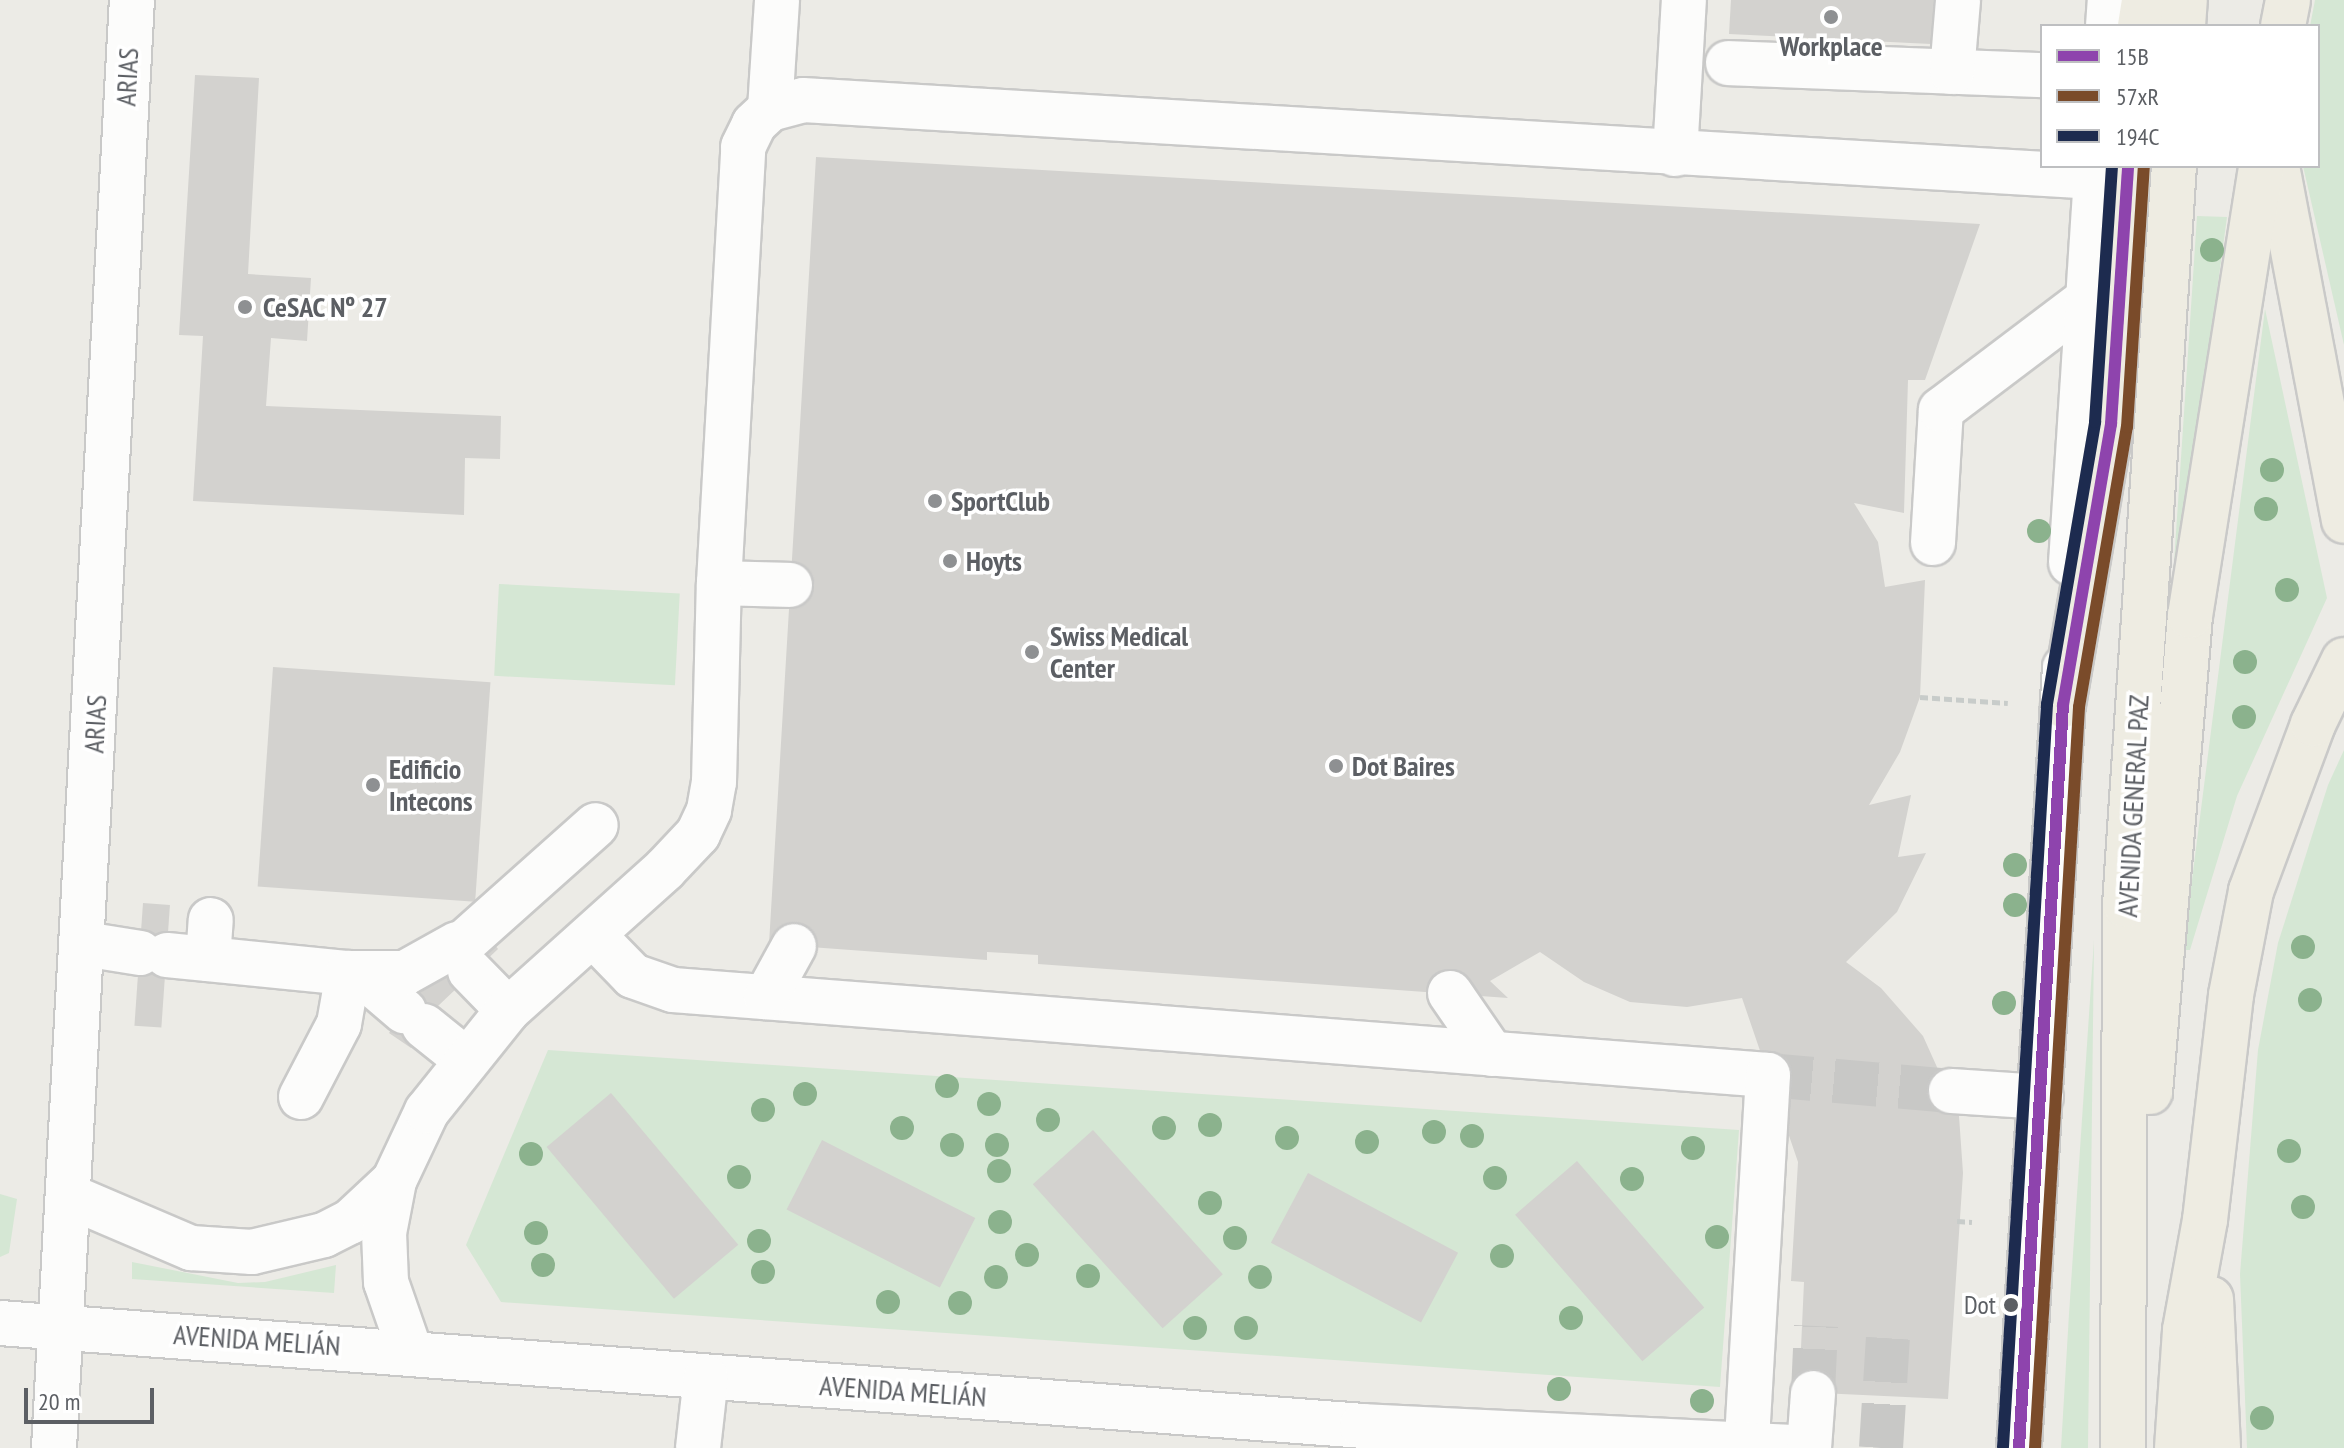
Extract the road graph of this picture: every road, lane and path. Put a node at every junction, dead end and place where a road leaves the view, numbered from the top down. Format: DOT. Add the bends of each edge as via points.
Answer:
graph roads {
  1 [pos="132,0"];
  2 [pos="777,0"];
  3 [pos="1684,0"];
  4 [pos="1958,0"];
  5 [pos="2110,0"];
  6 [pos="2144,0"];
  7 [pos="2185,0"];
  8 [pos="2255,0"];
  9 [pos="2288,0"];
  10 [pos="2108,24"];
  11 [pos="2140,24"];
  12 [pos="2183,24"];
  13 [pos="2258,24"];
  14 [pos="2283,24"];
  15 [pos="1728,63"];
  16 [pos="1952,72"];
  17 [pos="2040,75"];
  18 [pos="770,109"];
  19 [pos="1675,154"];
  20 [pos="2040,168"];
  21 [pos="2053,168"];
  22 [pos="2174,168"];
  23 [pos="2261,168"];
  24 [pos="2277,168"];
  25 [pos="2107,170"];
  26 [pos="2088,299"];
  27 [pos="2344,521"];
  28 [pos="1933,543"];
  29 [pos="719,583"];
  30 [pos="790,585"];
  31 [pos="2344,660"];
  32 [pos="1920,697"];
  33 [pos="2008,703"];
  34 [pos="2063,705"];
  35 [pos="596,825"];
  36 [pos="593,935"];
  37 [pos="84,944"];
  38 [pos="794,946"];
  39 [pos="462,954"];
  40 [pos="348,973"];
  41 [pos="1450,993"];
  42 [pos="766,997"];
  43 [pos="508,1010"];
  44 [pos="1492,1054"];
  45 [pos="465,1059"];
  46 [pos="1951,1091"];
  47 [pos="301,1097"];
  48 [pos="2041,1097"];
  49 [pos="394,1181"];
  50 [pos="69,1196"];
  51 [pos="2205,1220"];
  52 [pos="1957,1221"];
  53 [pos="1972,1222"];
  54 [pos="0,1323"];
  55 [pos="61,1328"];
  56 [pos="410,1351"];
  57 [pos="2124,1364"];
  58 [pos="706,1377"];
  59 [pos="1813,1393"];
  60 [pos="1361,1437"];
  61 [pos="1747,1444"];
  62 [pos="54,1448"];
  63 [pos="698,1448"];
  64 [pos="1808,1448"];
  65 [pos="2019,1448"];
  66 [pos="2123,1448"];
  67 [pos="2177,1448"];
  68 [pos="2218,1448"];
  1 -- 37 [label="street, ARIAS"];
  2 -- 18 [label="street"];
  3 -- 19 [label="street"];
  4 -- 16 [label="street"];
  5 -- 10 [label="street"];
  6 -- 11 [label="highway"];
  7 -- 12 [label="highway"];
  8 -- 13 [label="highway"];
  9 -- 14 [label="highway"];
  15 -- 16 [label="street"];
  16 -- 17 [label="street"];
  18 -- 19 [label="street" via="803,100"];
  18 -- 29 [label="street" via="754,124 743,147"];
  19 -- 20 [label="street"];
  21 -- 25 [label="street"];
  22 -- 57 [label="highway, AVENIDA GENERAL PAZ" via="2125,905"];
  23 -- 57 [label="highway" via="2190,616"];
  24 -- 27 [label="highway"];
  25 -- 26 [label="street"];
  25 -- 34 [label="highway" via="2111,424"];
  26 -- 28 [label="street" via="1941,410"];
  26 -- 34 [label="street"];
  29 -- 30 [label="street"];
  29 -- 36 [label="street" via="709,810 680,853"];
  31 -- 51 [label="highway" via="2313,724 2251,891 2218,1083"];
  32 -- 33 [label="path"];
  34 -- 48 [label="street"];
  35 -- 39 [label="street"];
  36 -- 42 [label="street" via="633,976 673,990"];
  36 -- 43 [label="street"];
  37 -- 40 [label="street" via="182,947"];
  37 -- 50 [label="street, ARIAS"];
  38 -- 42 [label="street"];
  39 -- 40 [label="street" via="405,973"];
  39 -- 43 [label="street"];
  40 -- 45 [label="street" via="370,982"];
  40 -- 47 [label="street" via="339,1024"];
  41 -- 44 [label="street"];
  42 -- 44 [label="street"];
  43 -- 45 [label="street"];
  44 -- 61 [label="street" via="1768,1075"];
  45 -- 49 [label="street" via="427,1111"];
  46 -- 48 [label="street"];
  48 -- 65 [label="street"];
  49 -- 50 [label="street" via="350,1222 324,1235 252,1252 191,1248"];
  49 -- 56 [label="street" via="384,1233 386,1282"];
  50 -- 55 [label="street, ARIAS"];
  51 -- 67 [label="highway" via="2185,1330"];
  51 -- 68 [label="highway"];
  52 -- 53 [label="path"];
  54 -- 55 [label="street, AVENIDA MELIÁN"];
  55 -- 56 [label="street, AVENIDA MELIÁN"];
  55 -- 62 [label="street, ARIAS"];
  56 -- 58 [label="street, AVENIDA MELIÁN"];
  57 -- 66 [label="highway, AVENIDA GENERAL PAZ"];
  58 -- 60 [label="street, AVENIDA MELIÁN"];
  58 -- 63 [label="street"];
  59 -- 64 [label="street"];
  60 -- 61 [label="street, AVENIDA MELIÁN"];
  61 -- 64 [label="street, AVENIDA MELIÁN"];
}
